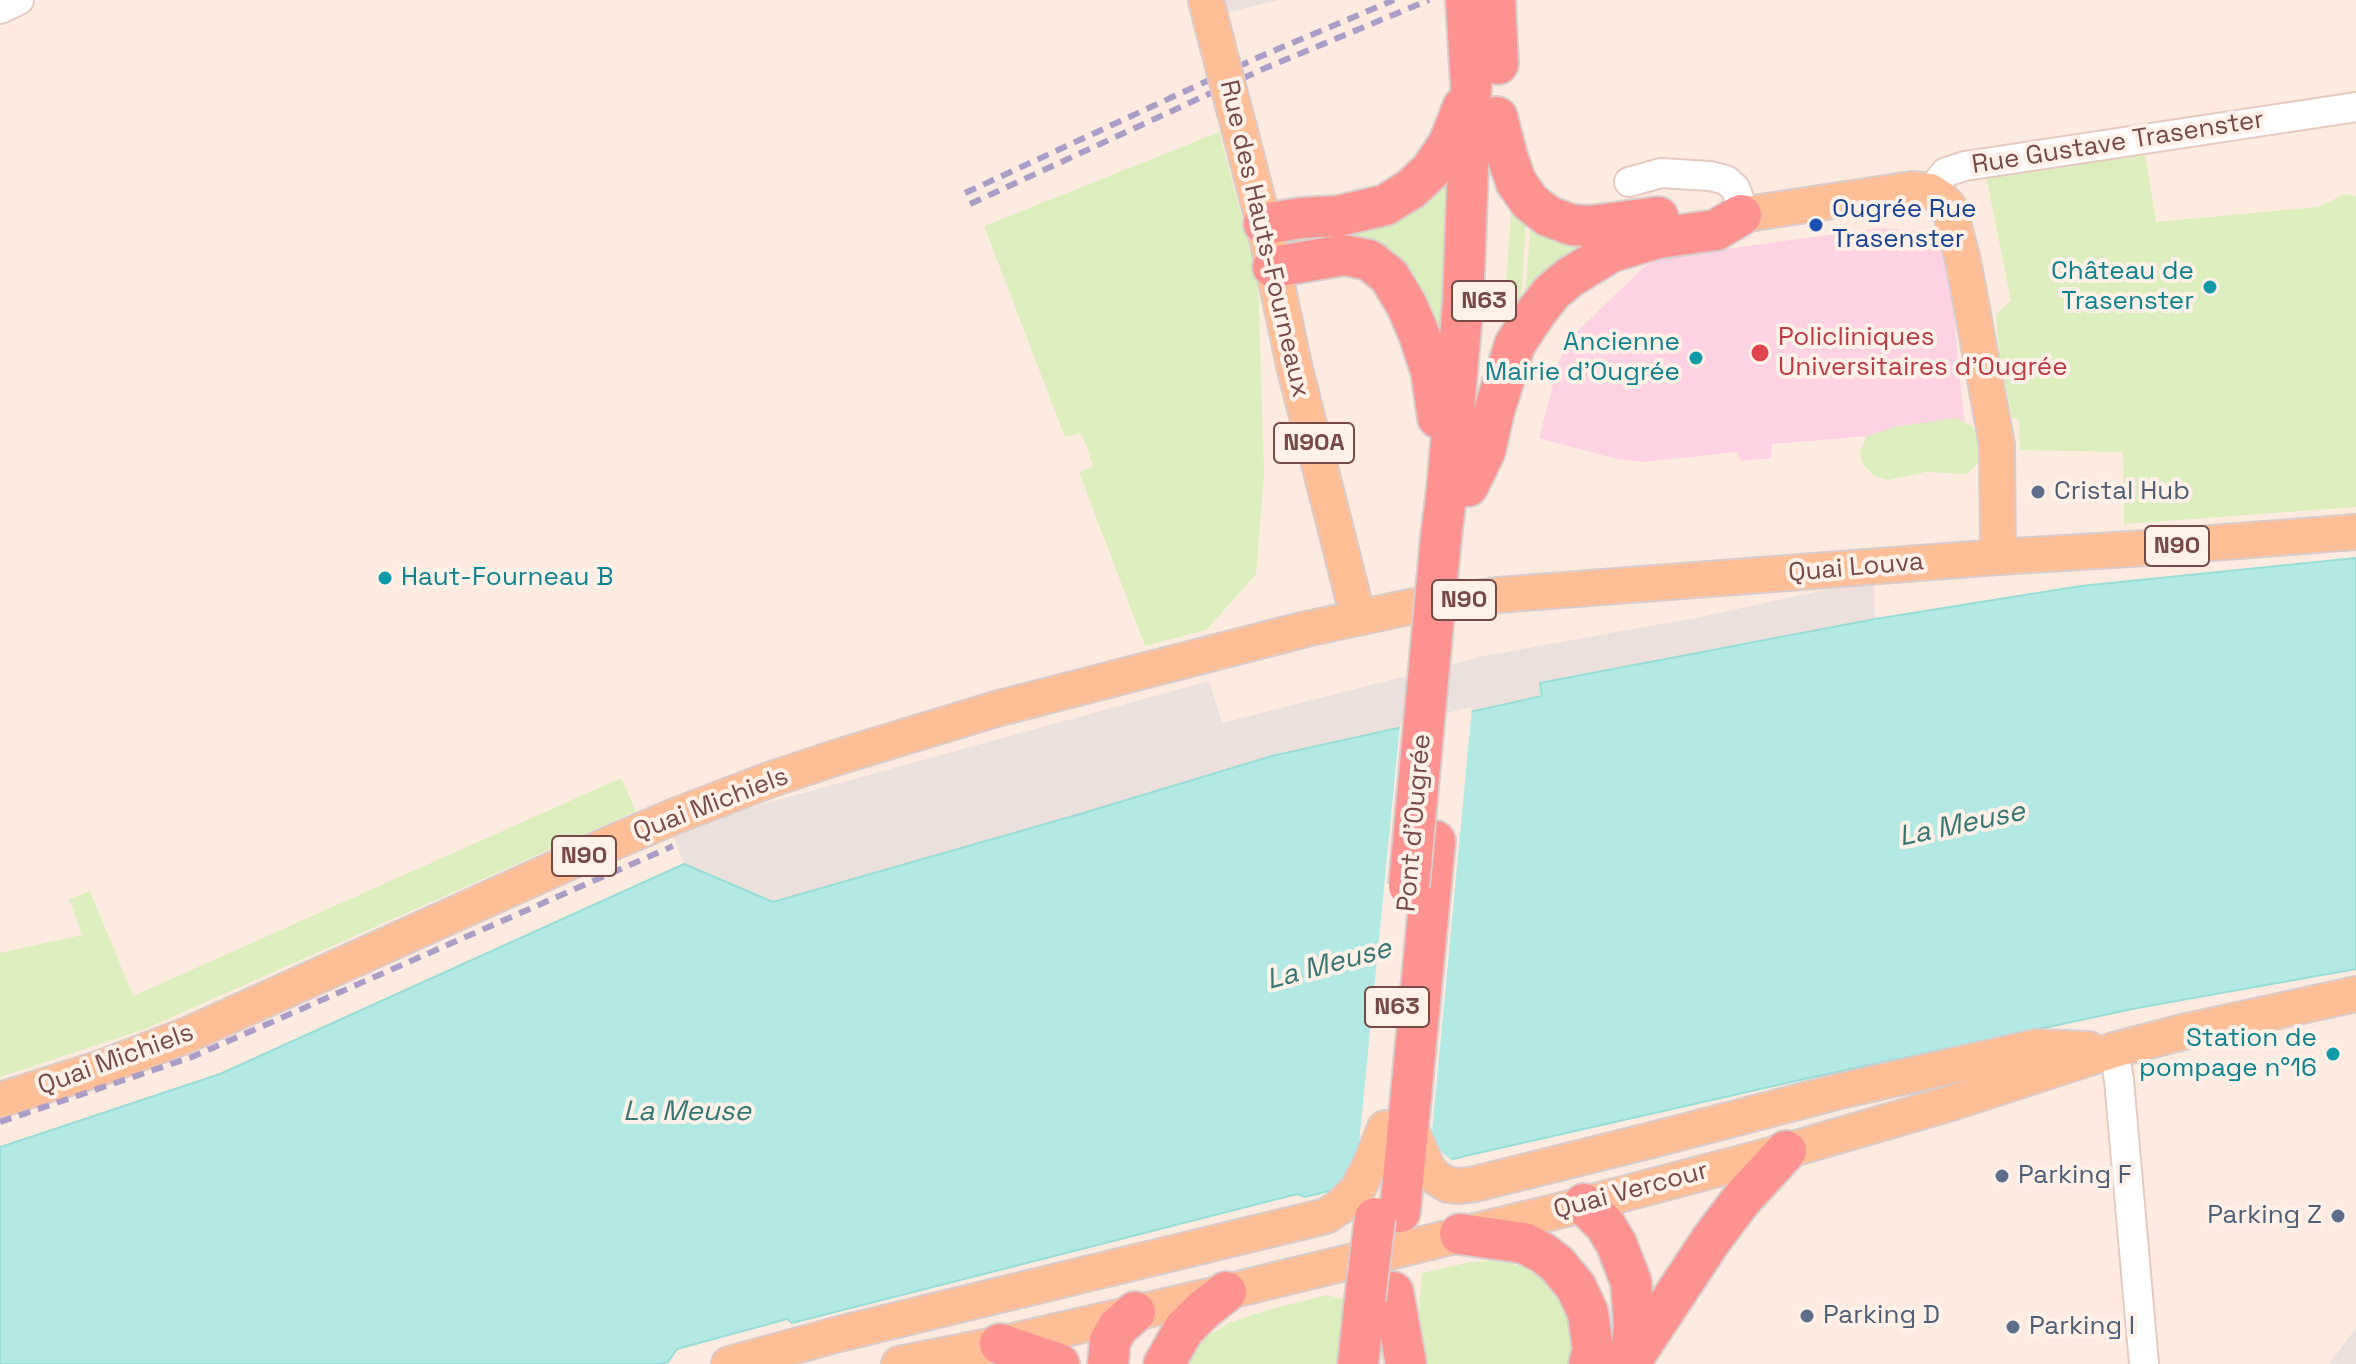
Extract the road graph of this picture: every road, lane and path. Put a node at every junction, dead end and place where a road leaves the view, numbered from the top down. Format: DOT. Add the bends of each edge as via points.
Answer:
graph roads {
  1 [pos="19,0"];
  2 [pos="1495,0"];
  3 [pos="0,9"];
  4 [pos="1209,14"];
  5 [pos="1476,46"];
  6 [pos="2356,107"];
  7 [pos="1497,117"];
  8 [pos="1629,182"];
  9 [pos="1930,191"];
  10 [pos="1741,215"];
  11 [pos="1264,224"];
  12 [pos="1273,267"];
  13 [pos="1457,488"];
  14 [pos="2356,532"];
  15 [pos="1998,557"];
  16 [pos="1358,617"];
  17 [pos="2356,994"];
  18 [pos="2114,1050"];
  19 [pos="0,1100"];
  20 [pos="1396,1125"];
  21 [pos="1786,1151"];
  22 [pos="1584,1204"];
  23 [pos="1460,1234"];
  24 [pos="1226,1292"];
  25 [pos="1135,1312"];
  26 [pos="1370,1337"];
  27 [pos="1000,1344"];
  28 [pos="729,1364"];
  29 [pos="899,1364"];
  30 [pos="1059,1364"];
  31 [pos="1108,1364"];
  32 [pos="1164,1364"];
  33 [pos="1406,1364"];
  34 [pos="1589,1364"];
  35 [pos="1630,1364"];
  36 [pos="2144,1364"];
  1 -- 3 [label="street"];
  2 -- 5 [label="highway, N63"];
  4 -- 11 [label="main road, Rue des Hauts-Fourneaux, bridge"];
  5 -- 7 [label="highway, N63"];
  5 -- 11 [label="highway" via="1449,143 1411,189 1385,205"];
  5 -- 13 [label="highway, N63"];
  6 -- 9 [label="street, Rue Gustave Trasenster" via="1965,166 1946,172"];
  7 -- 10 [label="highway" via="1516,182 1530,202 1557,221 1598,226 1713,209"];
  7 -- 13 [label="highway, N63" via="1488,257"];
  8 -- 10 [label="street" via="1661,173 1726,180 1735,188"];
  9 -- 10 [label="main road" via="1912,189"];
  9 -- 15 [label="main road" via="1949,207 1956,230 1988,388 1997,445"];
  10 -- 13 [label="highway" via="1716,230 1658,238 1611,252 1552,292 1515,344 1485,451"];
  11 -- 12 [label="main road, Rue des Hauts-Fourneaux / N90A"];
  12 -- 13 [label="highway" via="1344,255 1369,260 1389,276 1406,304 1431,371"];
  12 -- 16 [label="main road, Rue des Hauts-Fourneaux / N90A"];
  13 -- 20 [label="highway, Pont d'Ougrée / N63, bridge"];
  14 -- 15 [label="main road, Quai Louva / N90"];
  15 -- 16 [label="main road, Quai Louva / N90" via="1498,595"];
  16 -- 19 [label="main road, Quai Michiels / N90" via="1008,705 769,780 614,842 185,1036"];
  17 -- 18 [label="main road, Quai Vercour"];
  18 -- 20 [label="main road" via="2036,1047 1460,1186 1435,1177"];
  18 -- 21 [label="main road, Quai Vercour"];
  18 -- 36 [label="street"];
  20 -- 26 [label="highway, Pont d'Ougrée / N63"];
  20 -- 28 [label="main road" via="1357,1190 1326,1216"];
  21 -- 22 [label="main road, Quai Vercour"];
  21 -- 35 [label="highway" via="1711,1240"];
  22 -- 23 [label="main road, Quai Vercour"];
  22 -- 35 [label="highway" via="1611,1234 1631,1282"];
  23 -- 24 [label="main road, Quai Vercour"];
  23 -- 34 [label="highway" via="1524,1243 1557,1264 1588,1313 1593,1350"];
  24 -- 25 [label="main road, Quai Vercour"];
  24 -- 32 [label="highway" via="1184,1329"];
  25 -- 27 [label="main road, Quai Vercour"];
  25 -- 31 [label="highway" via="1110,1341"];
  26 -- 33 [label="highway, Pont d'Ougrée"];
  27 -- 29 [label="main road, Quai Vercour"];
  27 -- 30 [label="highway"];
}
